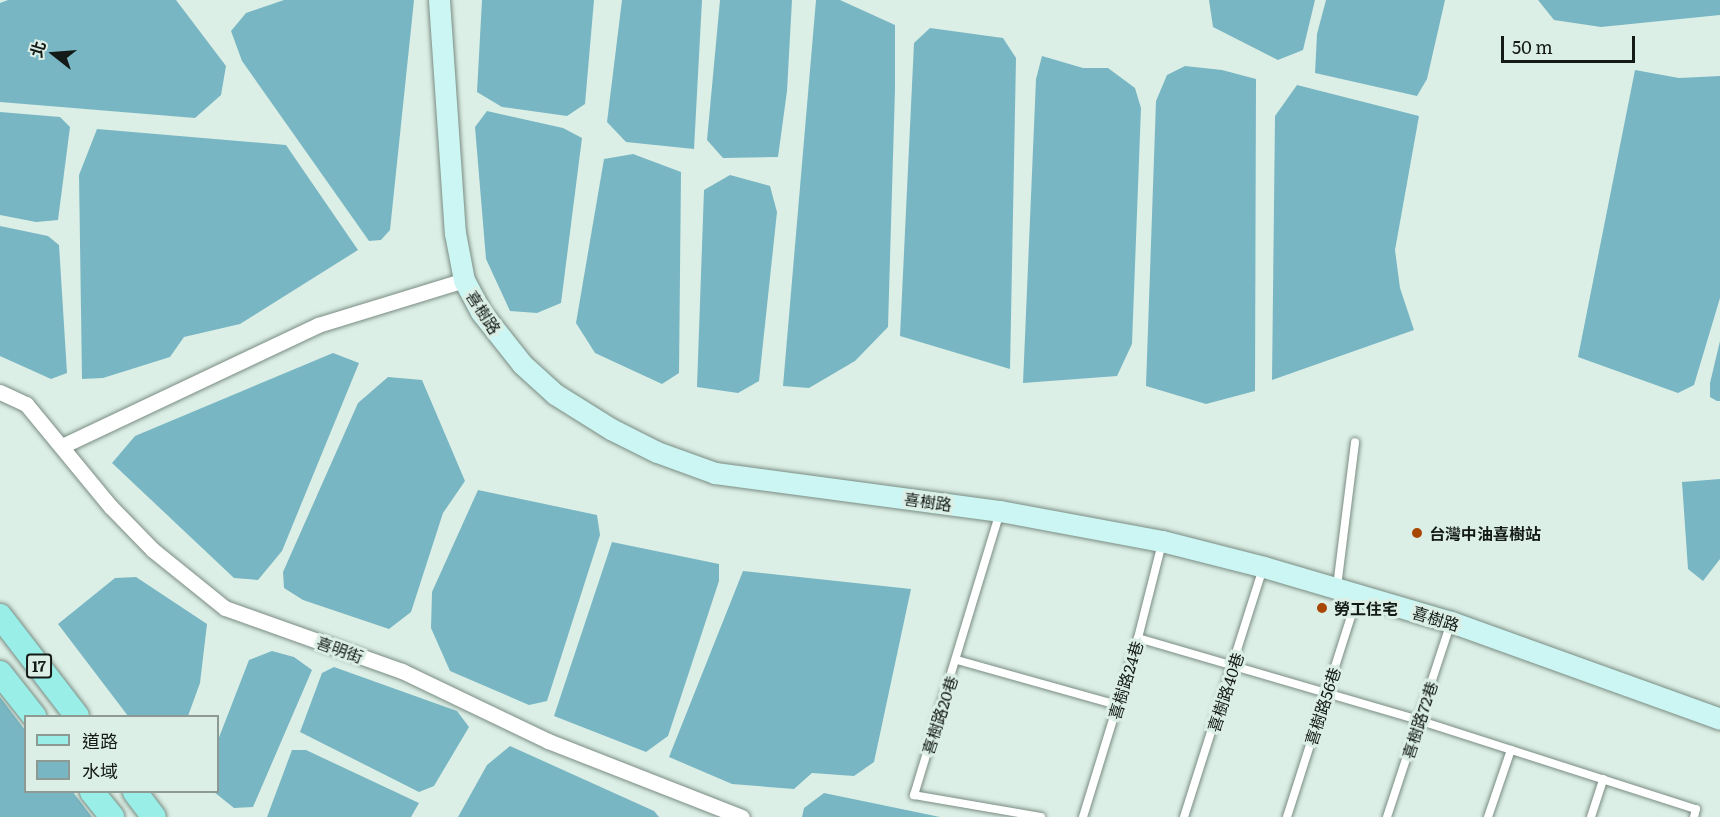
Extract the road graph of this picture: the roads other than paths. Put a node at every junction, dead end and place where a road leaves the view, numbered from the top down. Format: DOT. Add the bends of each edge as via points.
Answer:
graph roads {
  1 [pos="439,0"];
  2 [pos="464,279"];
  3 [pos="0,392"];
  4 [pos="1355,442"];
  5 [pos="62,446"];
  6 [pos="1000,511"];
  7 [pos="1162,541"];
  8 [pos="1264,567"];
  9 [pos="1337,588"];
  10 [pos="1358,595"];
  11 [pos="1,619"];
  12 [pos="1450,622"];
  13 [pos="1138,638"];
  14 [pos="957,660"];
  15 [pos="1234,666"];
  16 [pos="0,673"];
  17 [pos="1325,694"];
  18 [pos="1117,705"];
  19 [pos="32,715"];
  20 [pos="75,715"];
  21 [pos="1720,718"];
  22 [pos="1418,720"];
  23 [pos="1511,750"];
  24 [pos="1603,779"];
  25 [pos="93,793"];
  26 [pos="136,793"];
  27 [pos="1695,813"];
  28 [pos="111,817"];
  29 [pos="154,817"];
  30 [pos="742,817"];
  31 [pos="1041,817"];
  32 [pos="1083,817"];
  33 [pos="1184,817"];
  34 [pos="1287,817"];
  35 [pos="1387,817"];
  36 [pos="1488,817"];
  37 [pos="1591,817"];
  1 -- 2 [label="street, 喜樹路" via="454,233"];
  2 -- 5 [label="street" via="318,325"];
  2 -- 6 [label="street, 喜樹路" via="471,296 507,347 555,394 657,452 738,478"];
  3 -- 5 [label="street, 喜明街" via="26,404"];
  4 -- 9 [label="lane"];
  5 -- 30 [label="street, 喜明街" via="111,507 153,550 225,608 402,671 548,741"];
  6 -- 7 [label="street, 喜樹路"];
  6 -- 14 [label="lane, 喜樹路20巷"];
  7 -- 8 [label="street, 喜樹路"];
  7 -- 13 [label="lane, 喜樹路24巷"];
  8 -- 9 [label="street, 喜樹路"];
  8 -- 15 [label="lane, 喜樹路40巷"];
  9 -- 10 [label="street, 喜樹路"];
  10 -- 12 [label="street, 喜樹路"];
  10 -- 17 [label="lane, 喜樹路56巷"];
  11 -- 20 [label="main road, 17"];
  12 -- 21 [label="street, 喜樹路"];
  12 -- 22 [label="lane, 喜樹路72巷"];
  13 -- 15 [label="lane"];
  13 -- 18 [label="lane, 喜樹路24巷"];
  14 -- 18 [label="lane"];
  14 -- 31 [label="lane, 喜樹路20巷" via="914,795"];
  15 -- 17 [label="lane"];
  15 -- 33 [label="lane, 喜樹路40巷"];
  16 -- 19 [label="main road, 17"];
  17 -- 22 [label="lane"];
  17 -- 34 [label="lane, 喜樹路56巷"];
  18 -- 32 [label="lane, 喜樹路24巷"];
  22 -- 23 [label="lane"];
  22 -- 35 [label="lane, 喜樹路72巷"];
  23 -- 24 [label="lane"];
  23 -- 36 [label="lane"];
  24 -- 27 [label="lane"];
  24 -- 37 [label="lane"];
  25 -- 28 [label="main road"];
  26 -- 29 [label="main road"];
}
